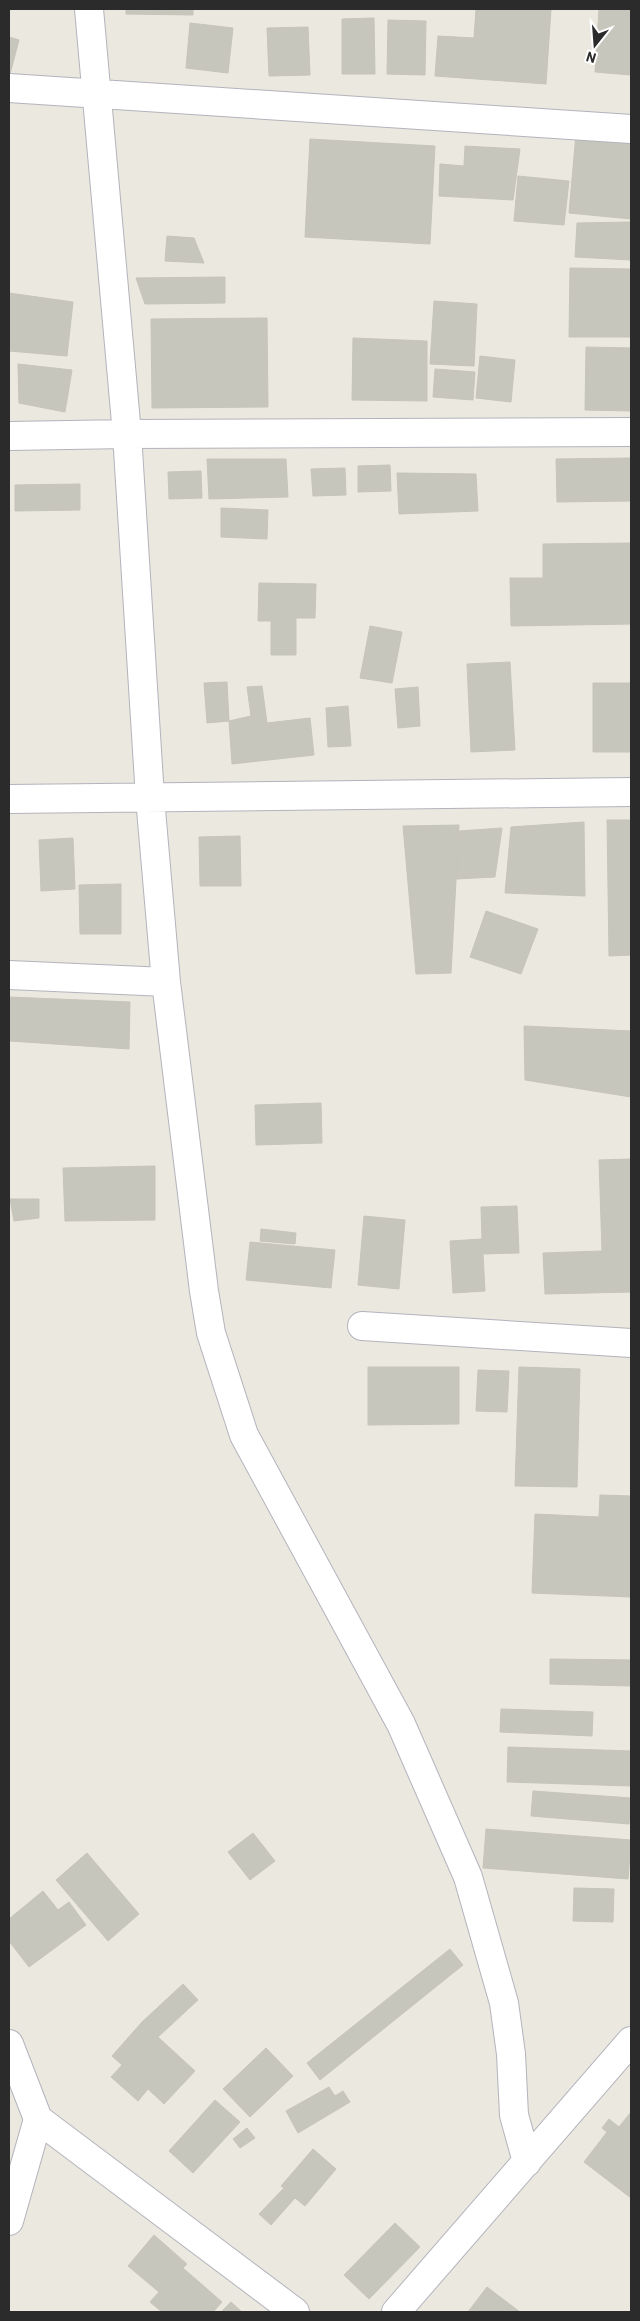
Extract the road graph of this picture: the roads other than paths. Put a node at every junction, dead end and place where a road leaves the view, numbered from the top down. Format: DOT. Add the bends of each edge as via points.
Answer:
graph roads {
  1 [pos="89,9"];
  2 [pos="9,88"];
  3 [pos="96,95"];
  4 [pos="631,130"];
  5 [pos="631,432"];
  6 [pos="128,434"];
  7 [pos="9,436"];
  8 [pos="631,792"];
  9 [pos="150,798"];
  10 [pos="9,800"];
  11 [pos="9,975"];
  12 [pos="166,982"];
  13 [pos="362,1326"];
  14 [pos="631,1343"];
  15 [pos="631,2040"];
  16 [pos="9,2044"];
  17 [pos="38,2119"];
  18 [pos="526,2162"];
  19 [pos="10,2217"];
  20 [pos="295,2312"];
  21 [pos="396,2312"];
  1 -- 3 [label="street"];
  2 -- 3 [label="street"];
  3 -- 4 [label="street"];
  3 -- 6 [label="street"];
  5 -- 6 [label="street"];
  6 -- 7 [label="street"];
  6 -- 9 [label="street"];
  8 -- 9 [label="street"];
  9 -- 10 [label="street"];
  9 -- 12 [label="street"];
  11 -- 12 [label="street"];
  12 -- 18 [label="street" via="211,1333 244,1435 401,1724 468,1877 504,2003 514,2114"];
  13 -- 14 [label="street"];
  15 -- 18 [label="street"];
  16 -- 17 [label="street"];
  17 -- 19 [label="street"];
  17 -- 20 [label="street"];
  18 -- 21 [label="street"];
}
